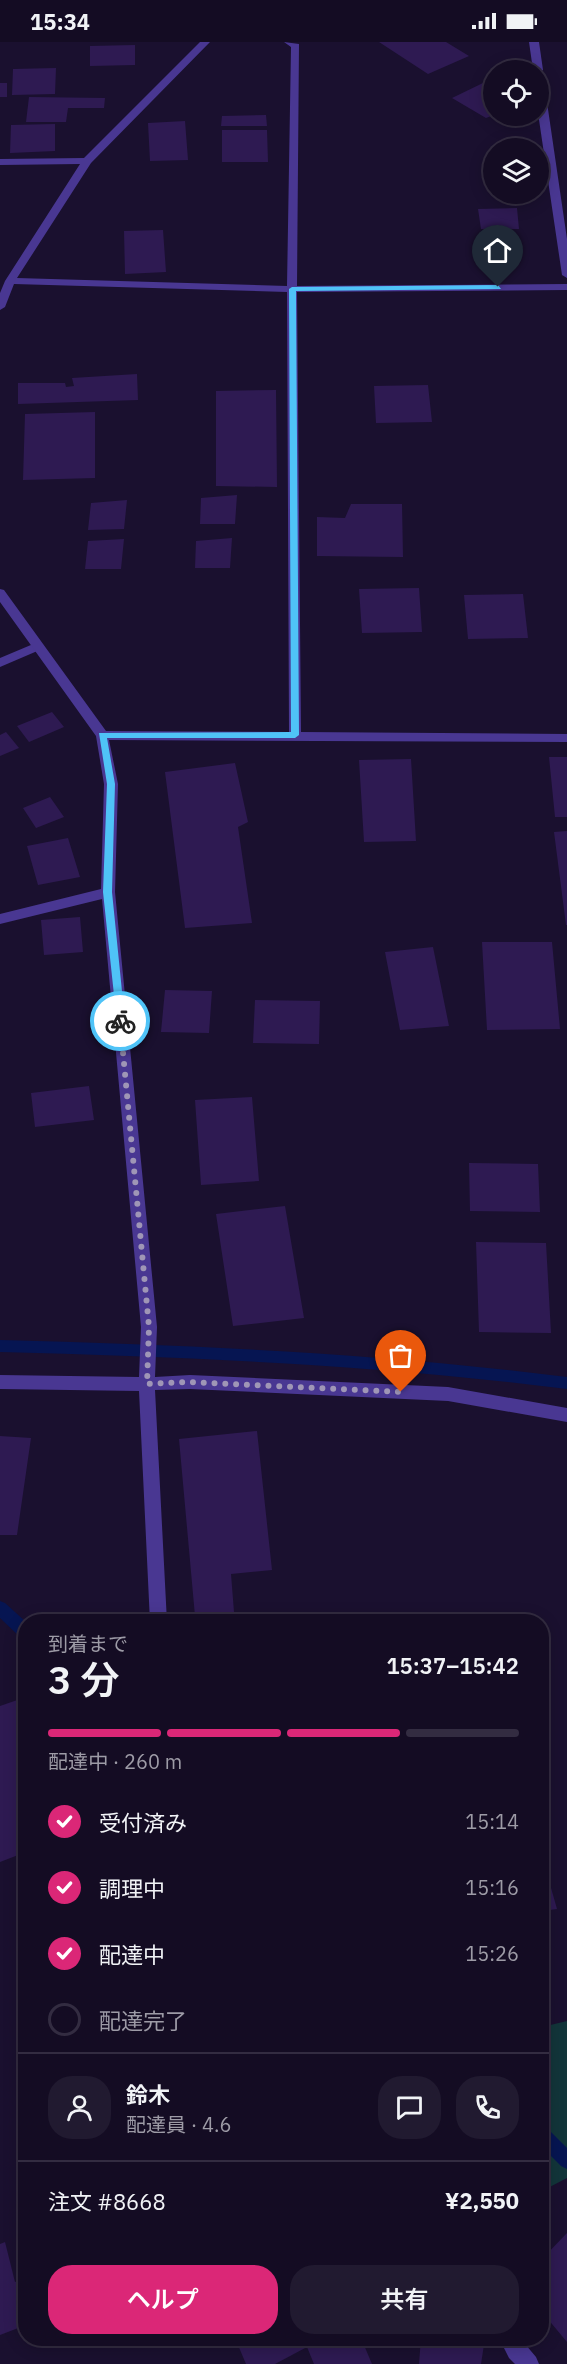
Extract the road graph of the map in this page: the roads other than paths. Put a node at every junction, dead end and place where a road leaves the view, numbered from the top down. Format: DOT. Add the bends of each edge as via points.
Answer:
graph roads {
  1 [pos="205,42"];
  2 [pos="289,42"];
  3 [pos="534,42"];
  4 [pos="537,60"];
  5 [pos="545,126"];
  6 [pos="87,161"];
  7 [pos="0,162"];
  8 [pos="567,275"];
  9 [pos="5,281"];
  10 [pos="567,287"];
  11 [pos="292,289"];
  12 [pos="0,307"];
  13 [pos="0,593"];
  14 [pos="38,646"];
  15 [pos="0,663"];
  16 [pos="102,735"];
  17 [pos="295,735"];
  18 [pos="567,738"];
  19 [pos="108,892"];
  20 [pos="0,919"];
  21 [pos="0,1382"];
  22 [pos="147,1384"];
  23 [pos="567,1415"];
  24 [pos="159,1614"];
  25 [pos="514,2346"];
  26 [pos="529,2364"];
  1 -- 6 [label="street"];
  2 -- 11 [label="street" via="296,46"];
  3 -- 4 [label="street"];
  5 -- 8 [label="street"];
  6 -- 7 [label="street"];
  6 -- 9 [label="street"];
  9 -- 11 [label="street"];
  9 -- 12 [label="street"];
  10 -- 11 [label="street"];
  11 -- 17 [label="street"];
  13 -- 14 [label="street"];
  14 -- 15 [label="street"];
  14 -- 16 [label="street"];
  16 -- 17 [label="street"];
  16 -- 19 [label="street" via="111,784"];
  17 -- 18 [label="street"];
  19 -- 20 [label="street"];
  19 -- 22 [label="street" via="149,1327"];
  21 -- 22 [label="street"];
  22 -- 23 [label="street" via="190,1382 448,1394"];
  22 -- 24 [label="street"];
  25 -- 26 [label="street"];
}
